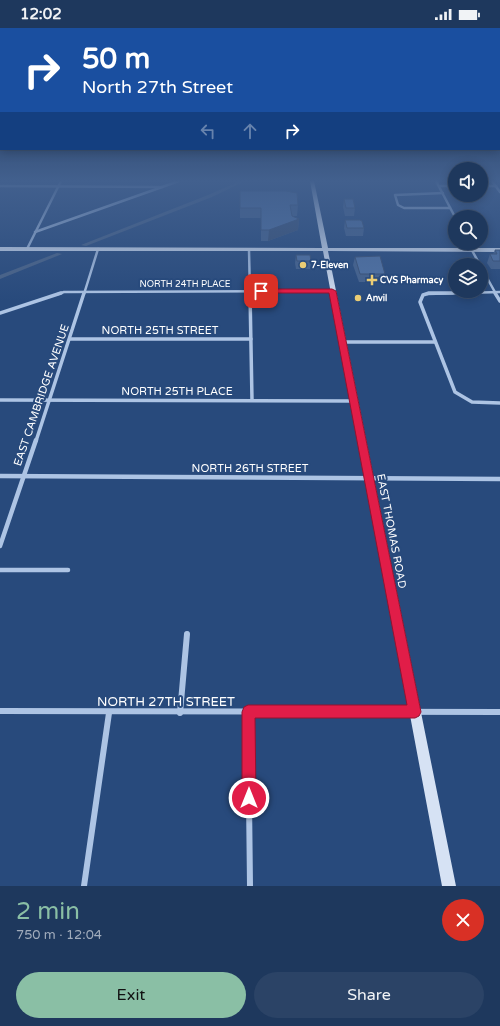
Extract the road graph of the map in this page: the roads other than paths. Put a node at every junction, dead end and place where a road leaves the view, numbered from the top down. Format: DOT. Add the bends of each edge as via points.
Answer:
graph roads {
  1 [pos="41,221"];
  2 [pos="66,221"];
  3 [pos="319,221"];
  4 [pos="35,232"];
  5 [pos="0,249"];
  6 [pos="27,249"];
  7 [pos="98,249"];
  8 [pos="249,250"];
  9 [pos="324,250"];
  10 [pos="448,250"];
  11 [pos="472,250"];
  12 [pos="488,250"];
  13 [pos="500,250"];
  14 [pos="476,258"];
  15 [pos="488,280"];
  16 [pos="85,291"];
  17 [pos="250,291"];
  18 [pos="332,291"];
  19 [pos="495,292"];
  20 [pos="500,292"];
  21 [pos="500,301"];
  22 [pos="0,313"];
  23 [pos="70,339"];
  24 [pos="251,339"];
  25 [pos="342,342"];
  26 [pos="435,342"];
  27 [pos="0,400"];
  28 [pos="50,400"];
  29 [pos="252,400"];
  30 [pos="354,401"];
  31 [pos="500,403"];
  32 [pos="0,476"];
  33 [pos="24,476"];
  34 [pos="369,478"];
  35 [pos="500,479"];
  36 [pos="0,546"];
  37 [pos="0,570"];
  38 [pos="68,570"];
  39 [pos="187,634"];
  40 [pos="0,712"];
  41 [pos="180,712"];
  42 [pos="248,712"];
  43 [pos="415,712"];
  44 [pos="500,712"];
  45 [pos="109,713"];
  46 [pos="84,886"];
  47 [pos="250,886"];
  48 [pos="449,886"];
  1 -- 4 [label="street"];
  2 -- 4 [label="street"];
  3 -- 9 [label="main road, EAST THOMAS ROAD"];
  4 -- 6 [label="street"];
  5 -- 6 [label="main road"];
  6 -- 7 [label="main road"];
  7 -- 8 [label="main road"];
  7 -- 16 [label="street, EAST CAMBRIDGE AVENUE"];
  8 -- 9 [label="main road"];
  8 -- 17 [label="street"];
  9 -- 10 [label="main road"];
  9 -- 18 [label="main road, EAST THOMAS ROAD"];
  11 -- 14 [label="street"];
  12 -- 13 [label="main road"];
  15 -- 19 [label="street"];
  16 -- 17 [label="street, NORTH 24TH PLACE"];
  16 -- 22 [label="street, NORTH 24TH PLACE" via="64,292"];
  16 -- 23 [label="street, EAST CAMBRIDGE AVENUE"];
  17 -- 18 [label="street, NORTH 24TH PLACE"];
  17 -- 24 [label="street"];
  18 -- 25 [label="main road, EAST THOMAS ROAD"];
  19 -- 20 [label="street"];
  19 -- 21 [label="street"];
  19 -- 26 [label="street" via="434,292 423,295 420,302"];
  23 -- 24 [label="street, NORTH 25TH STREET"];
  23 -- 28 [label="street, EAST CAMBRIDGE AVENUE"];
  24 -- 29 [label="street"];
  25 -- 26 [label="street"];
  25 -- 30 [label="main road, EAST THOMAS ROAD"];
  26 -- 31 [label="street" via="452,388 465,399 482,403"];
  27 -- 28 [label="street, NORTH 25TH PLACE"];
  28 -- 29 [label="street, NORTH 25TH PLACE"];
  28 -- 33 [label="street, EAST CAMBRIDGE AVENUE"];
  29 -- 30 [label="street, NORTH 25TH PLACE"];
  30 -- 34 [label="main road, EAST THOMAS ROAD"];
  32 -- 33 [label="street, NORTH 26TH STREET"];
  33 -- 34 [label="street, NORTH 26TH STREET"];
  33 -- 36 [label="street, EAST CAMBRIDGE AVENUE"];
  34 -- 35 [label="street, NORTH 26TH STREET"];
  34 -- 43 [label="main road, EAST THOMAS ROAD"];
  37 -- 38 [label="street"];
  39 -- 41 [label="street"];
  40 -- 45 [label="street, NORTH 27TH STREET"];
  41 -- 42 [label="street, NORTH 27TH STREET"];
  41 -- 45 [label="street, NORTH 27TH STREET"];
  42 -- 43 [label="street, NORTH 27TH STREET"];
  42 -- 47 [label="street"];
  43 -- 44 [label="street, NORTH 27TH STREET"];
  43 -- 48 [label="main road, EAST THOMAS ROAD"];
  45 -- 46 [label="street"];
}
